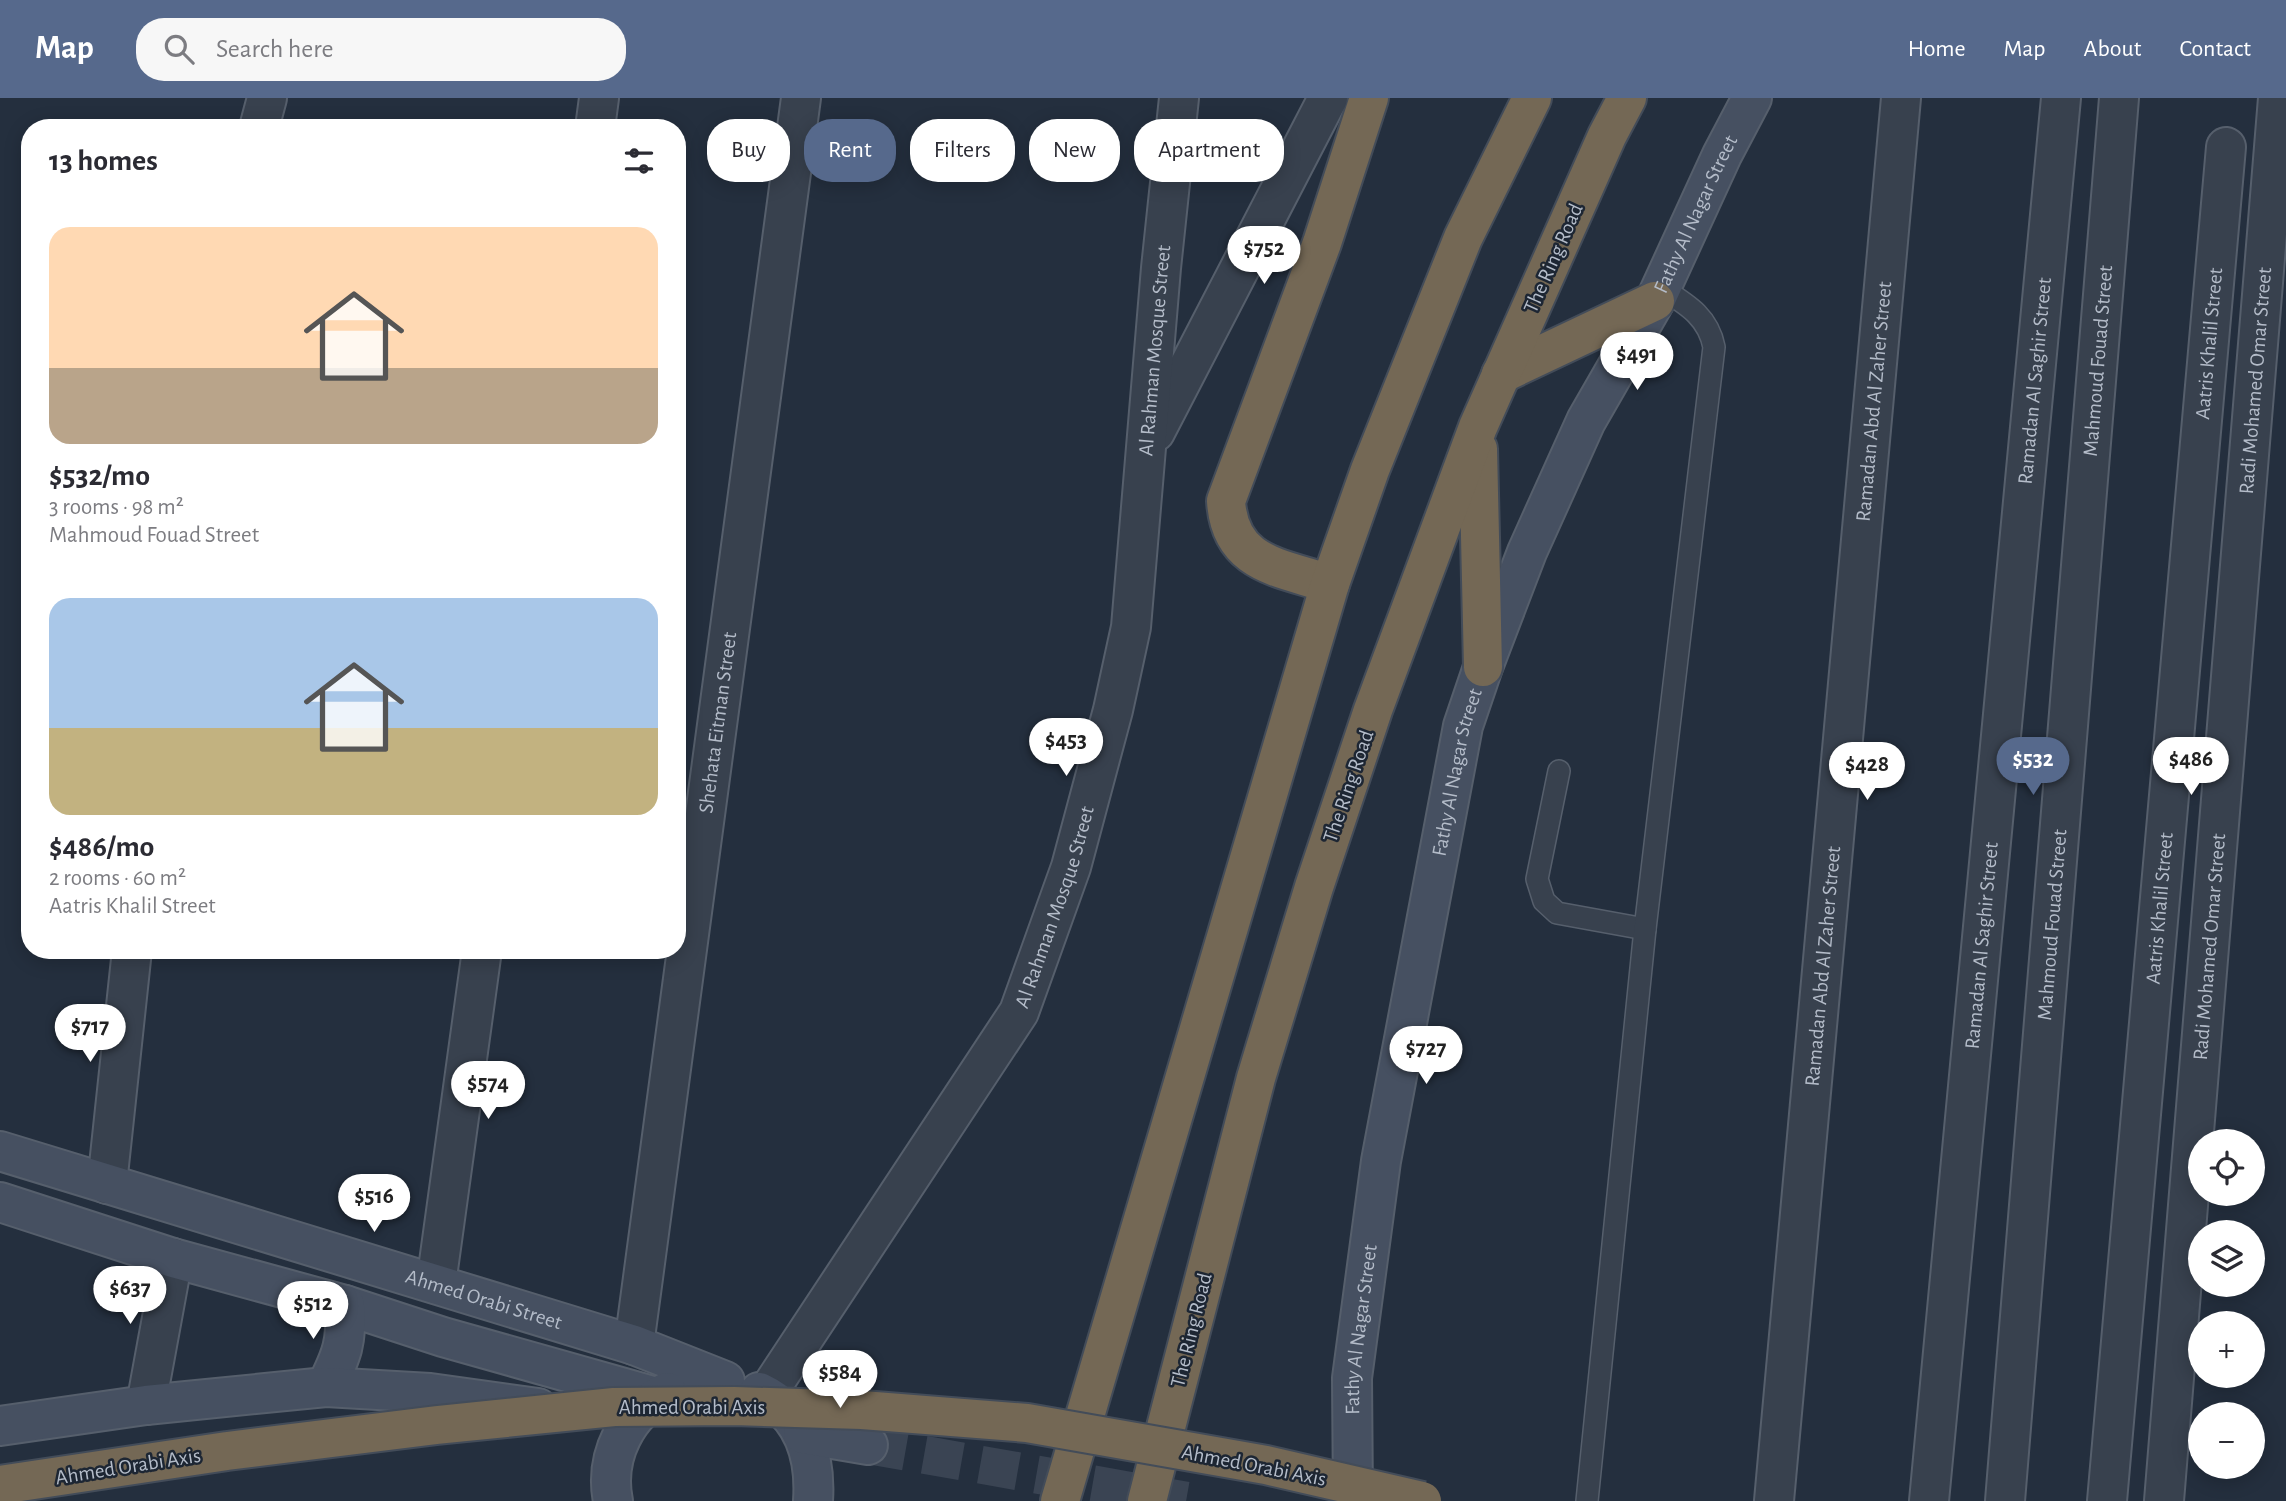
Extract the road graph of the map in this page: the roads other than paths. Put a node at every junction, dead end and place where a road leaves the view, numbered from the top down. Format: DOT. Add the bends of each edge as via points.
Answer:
graph roads {
  1 [pos="267,98"];
  2 [pos="599,98"];
  3 [pos="801,98"];
  4 [pos="1179,98"];
  5 [pos="1328,98"];
  6 [pos="1368,98"];
  7 [pos="1532,98"];
  8 [pos="1627,98"];
  9 [pos="1752,98"];
  10 [pos="1901,98"];
  11 [pos="2061,98"];
  12 [pos="2119,98"];
  13 [pos="2278,98"];
  14 [pos="261,119"];
  15 [pos="596,119"];
  16 [pos="2226,148"];
  17 [pos="1658,295"];
  18 [pos="1501,374"];
  19 [pos="1478,427"];
  20 [pos="1147,446"];
  21 [pos="1330,584"];
  22 [pos="1483,667"];
  23 [pos="1559,771"];
  24 [pos="1644,929"];
  25 [pos="686,957"];
  26 [pos="131,959"];
  27 [pos="481,959"];
  28 [pos="686,959"];
  29 [pos="0,1151"];
  30 [pos="107,1184"];
  31 [pos="0,1202"];
  32 [pos="173,1258"];
  33 [pos="436,1284"];
  34 [pos="345,1305"];
  35 [pos="634,1345"];
  36 [pos="725,1381"];
  37 [pos="326,1387"];
  38 [pos="766,1395"];
  39 [pos="146,1405"];
  40 [pos="643,1409"];
  41 [pos="0,1426"];
  42 [pos="803,1434"];
  43 [pos="868,1445"];
  44 [pos="0,1485"];
  45 [pos="612,1501"];
  46 [pos="813,1501"];
  47 [pos="1060,1501"];
  48 [pos="1147,1501"];
  49 [pos="1353,1501"];
  50 [pos="1422,1501"];
  51 [pos="1587,1501"];
  52 [pos="1774,1501"];
  53 [pos="1929,1501"];
  54 [pos="2005,1501"];
  55 [pos="2107,1501"];
  56 [pos="2164,1501"];
  1 -- 14 [label="street"];
  2 -- 15 [label="street"];
  3 -- 25 [label="street, Shehata Eitman Street"];
  4 -- 20 [label="street, Al Rahman Mosque Street"];
  5 -- 20 [label="street"];
  6 -- 21 [label="highway" via="1322,243 1226,502 1233,536 1244,550 1258,560"];
  7 -- 21 [label="highway" via="1463,237"];
  8 -- 18 [label="highway, The Ring Road"];
  9 -- 17 [label="street, Fathy Al Nagar Street"];
  10 -- 52 [label="street, Ramadan Abd Al Zaher Street"];
  11 -- 53 [label="street, Ramadan Al Saghir Street"];
  12 -- 54 [label="street, Mahmoud Fouad Street"];
  13 -- 56 [label="street, Radi Mohamed Omar Street"];
  16 -- 55 [label="street, Aatris Khalil Street"];
  17 -- 18 [label="highway"];
  17 -- 22 [label="street, Fathy Al Nagar Street" via="1587,421 1527,552"];
  17 -- 24 [label="lane" via="1700,316 1712,334 1714,347"];
  18 -- 19 [label="highway, The Ring Road"];
  19 -- 22 [label="highway"];
  19 -- 48 [label="highway, The Ring Road" via="1373,710 1314,887 1256,1078"];
  20 -- 38 [label="street, Al Rahman Mosque Street" via="1130,627 1114,710 1071,866 1019,1012"];
  21 -- 47 [label="highway"];
  22 -- 49 [label="street, Fathy Al Nagar Street" via="1463,726 1381,1161 1352,1378"];
  23 -- 24 [label="lane" via="1538,879 1544,901 1557,913"];
  24 -- 51 [label="lane"];
  26 -- 30 [label="street"];
  27 -- 33 [label="street"];
  28 -- 35 [label="street, Shehata Eitman Street"];
  29 -- 30 [label="street, Ahmed Orabi Street"];
  30 -- 33 [label="street, Ahmed Orabi Street"];
  31 -- 32 [label="street"];
  32 -- 34 [label="street"];
  32 -- 39 [label="street"];
  33 -- 35 [label="street, Ahmed Orabi Street"];
  34 -- 37 [label="street" via="346,1334"];
  34 -- 40 [label="street"];
  35 -- 36 [label="street, Ahmed Orabi Street"];
  36 -- 38 [label="street, Ahmed Orabi Street"];
  36 -- 40 [label="street" via="678,1387"];
  37 -- 39 [label="street"];
  37 -- 40 [label="street"];
  38 -- 42 [label="street" via="787,1412"];
  39 -- 41 [label="street"];
  40 -- 45 [label="street" via="618,1443 611,1467"];
  42 -- 43 [label="street"];
  42 -- 46 [label="street" via="815,1478"];
  44 -- 50 [label="highway, Ahmed Orabi Axis, bridge" via="437,1425 614,1407 734,1406 1027,1423 1266,1465"];
}
